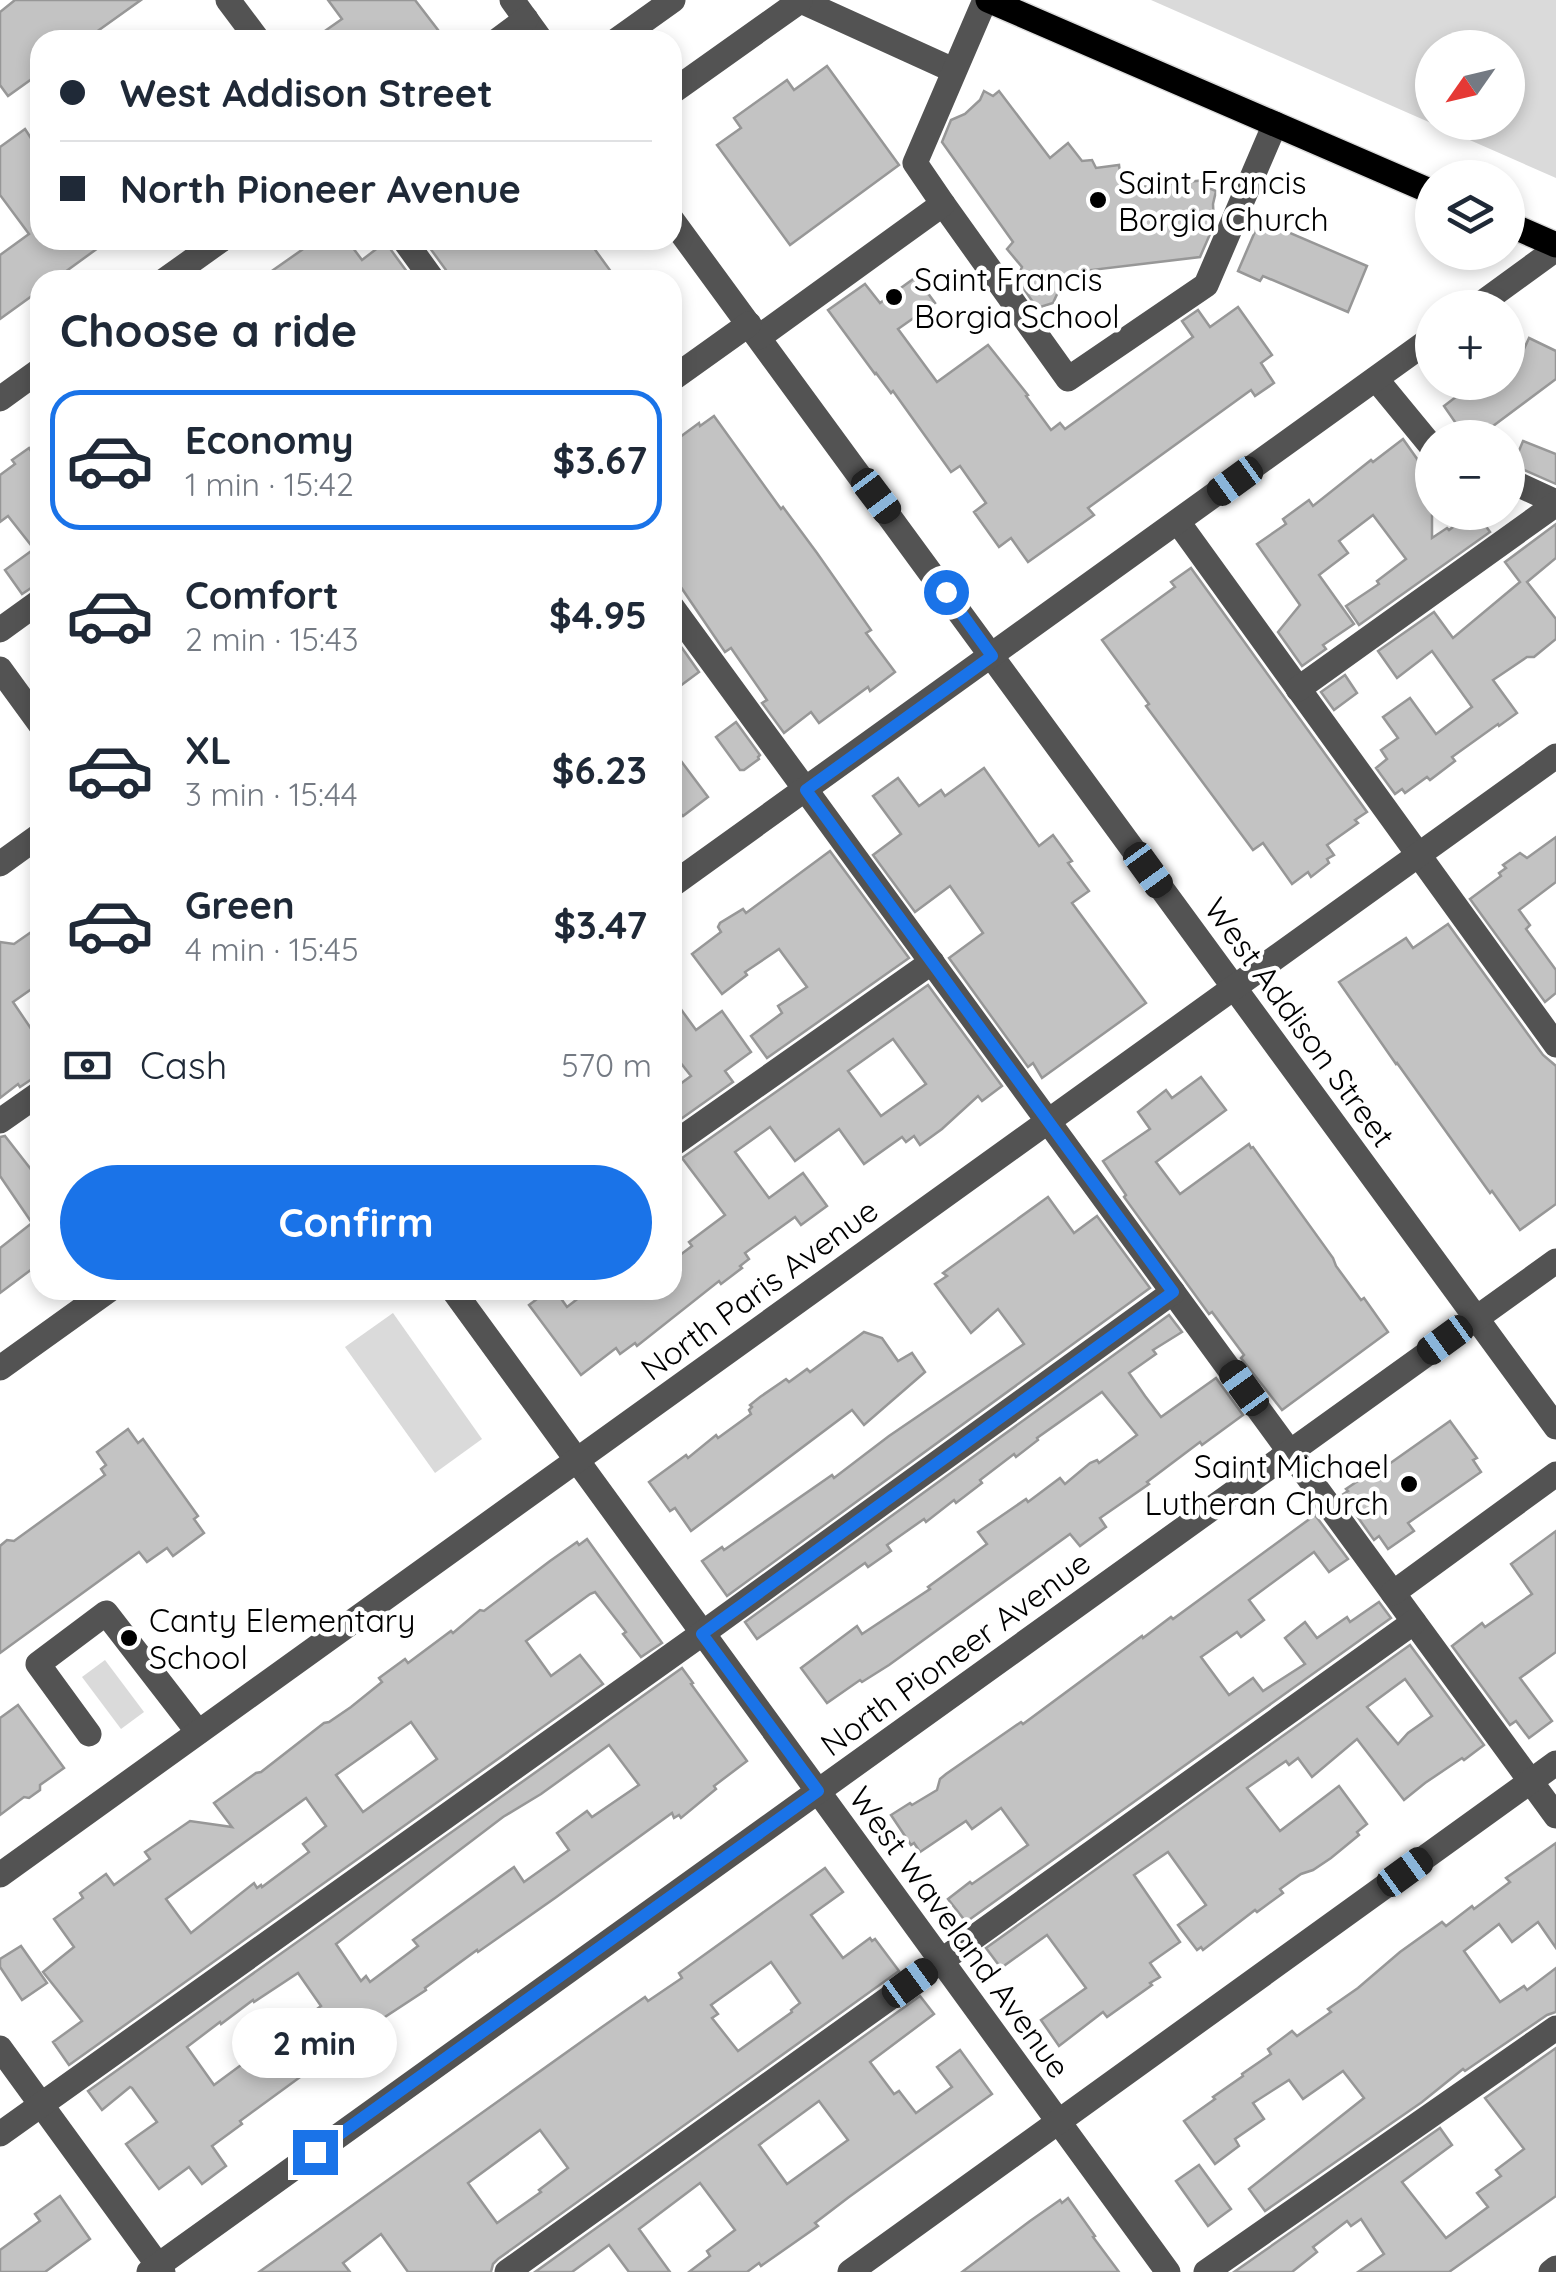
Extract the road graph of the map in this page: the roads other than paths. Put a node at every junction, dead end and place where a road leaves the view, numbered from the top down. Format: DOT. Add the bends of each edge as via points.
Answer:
graph roads {
  1 [pos="228,0"];
  2 [pos="674,0"];
  3 [pos="799,0"];
  4 [pos="987,0"];
  5 [pos="250,30"];
  6 [pos="631,30"];
  7 [pos="953,70"];
  8 [pos="682,85"];
  9 [pos="1275,124"];
  10 [pos="1415,185"];
  11 [pos="943,204"];
  12 [pos="1525,232"];
  13 [pos="682,234"];
  14 [pos="1556,247"];
  15 [pos="206,250"];
  16 [pos="179,270"];
  17 [pos="1499,290"];
  18 [pos="754,331"];
  19 [pos="1415,350"];
  20 [pos="682,373"];
  21 [pos="30,377"];
  22 [pos="1376,379"];
  23 [pos="0,399"];
  24 [pos="1415,426"];
  25 [pos="1525,488"];
  26 [pos="1556,503"];
  27 [pos="1178,522"];
  28 [pos="30,608"];
  29 [pos="0,630"];
  30 [pos="682,630"];
  31 [pos="992,656"];
  32 [pos="0,669"];
  33 [pos="1298,689"];
  34 [pos="30,710"];
  35 [pos="1556,756"];
  36 [pos="806,790"];
  37 [pos="30,842"];
  38 [pos="1418,855"];
  39 [pos="0,864"];
  40 [pos="682,878"];
  41 [pos="932,962"];
  42 [pos="1234,987"];
  43 [pos="1548,1017"];
  44 [pos="1556,1045"];
  45 [pos="30,1099"];
  46 [pos="0,1121"];
  47 [pos="1048,1121"];
  48 [pos="682,1138"];
  49 [pos="1556,1262"];
  50 [pos="1173,1292"];
  51 [pos="95,1300"];
  52 [pos="465,1300"];
  53 [pos="1476,1318"];
  54 [pos="0,1368"];
  55 [pos="1556,1428"];
  56 [pos="1290,1452"];
  57 [pos="577,1460"];
  58 [pos="1556,1474"];
  59 [pos="1394,1593"];
  60 [pos="1414,1622"];
  61 [pos="702,1634"];
  62 [pos="198,1732"];
  63 [pos="89,1734"];
  64 [pos="1556,1763"];
  65 [pos="1531,1782"];
  66 [pos="818,1791"];
  67 [pos="1556,1816"];
  68 [pos="0,1875"];
  69 [pos="941,1961"];
  70 [pos="1556,2028"];
  71 [pos="0,2048"];
  72 [pos="41,2104"];
  73 [pos="1059,2122"];
  74 [pos="0,2134"];
  75 [pos="157,2270"];
  76 [pos="507,2272"];
  77 [pos="850,2272"];
  78 [pos="1168,2272"];
  79 [pos="1206,2272"];
  1 -- 5 [label="street"];
  2 -- 6 [label="street"];
  3 -- 7 [label="street"];
  3 -- 8 [label="street"];
  4 -- 7 [label="street"];
  4 -- 9 [label="main road"];
  7 -- 11 [label="street" via="914,164"];
  9 -- 10 [label="main road"];
  9 -- 11 [label="street" via="1206,286 1068,378"];
  11 -- 18 [label="street"];
  12 -- 14 [label="main road"];
  13 -- 18 [label="street, West Addison Street"];
  14 -- 17 [label="street"];
  15 -- 16 [label="street"];
  18 -- 20 [label="street"];
  18 -- 31 [label="street, West Addison Street"];
  19 -- 22 [label="street"];
  21 -- 23 [label="street"];
  22 -- 24 [label="street"];
  22 -- 27 [label="street"];
  25 -- 26 [label="street"];
  26 -- 33 [label="street"];
  27 -- 31 [label="street"];
  27 -- 33 [label="street"];
  28 -- 29 [label="street"];
  30 -- 36 [label="street"];
  31 -- 36 [label="street"];
  31 -- 42 [label="street, West Addison Street"];
  32 -- 34 [label="street"];
  33 -- 38 [label="street"];
  35 -- 38 [label="street, North Paris Avenue"];
  36 -- 40 [label="street"];
  36 -- 41 [label="street"];
  37 -- 39 [label="street"];
  38 -- 42 [label="street, North Paris Avenue"];
  38 -- 43 [label="street"];
  41 -- 47 [label="street"];
  41 -- 48 [label="street"];
  42 -- 47 [label="street, North Paris Avenue"];
  42 -- 53 [label="street, West Addison Street"];
  43 -- 44 [label="street"];
  45 -- 46 [label="street"];
  47 -- 50 [label="street"];
  47 -- 57 [label="street, North Paris Avenue"];
  49 -- 53 [label="street, North Pioneer Avenue"];
  50 -- 56 [label="street"];
  50 -- 61 [label="street"];
  51 -- 54 [label="street"];
  52 -- 57 [label="street, West Waveland Avenue"];
  53 -- 55 [label="street, West Addison Street"];
  53 -- 56 [label="street, North Pioneer Avenue"];
  56 -- 59 [label="street"];
  56 -- 66 [label="street, North Pioneer Avenue"];
  57 -- 61 [label="street, West Waveland Avenue"];
  57 -- 62 [label="street, North Paris Avenue"];
  58 -- 59 [label="street"];
  59 -- 60 [label="street"];
  60 -- 65 [label="street"];
  60 -- 69 [label="street"];
  61 -- 66 [label="street, West Waveland Avenue"];
  61 -- 72 [label="street"];
  62 -- 63 [label="street" via="106,1614 38,1664"];
  62 -- 68 [label="street, North Paris Avenue"];
  64 -- 65 [label="street"];
  65 -- 67 [label="street"];
  65 -- 73 [label="street"];
  66 -- 69 [label="street, West Waveland Avenue"];
  66 -- 75 [label="street, North Pioneer Avenue"];
  69 -- 73 [label="street, West Waveland Avenue"];
  69 -- 76 [label="street"];
  70 -- 79 [label="street"];
  71 -- 72 [label="street"];
  72 -- 74 [label="street"];
  72 -- 75 [label="street"];
  73 -- 77 [label="street"];
  73 -- 78 [label="street, West Waveland Avenue"];
}
